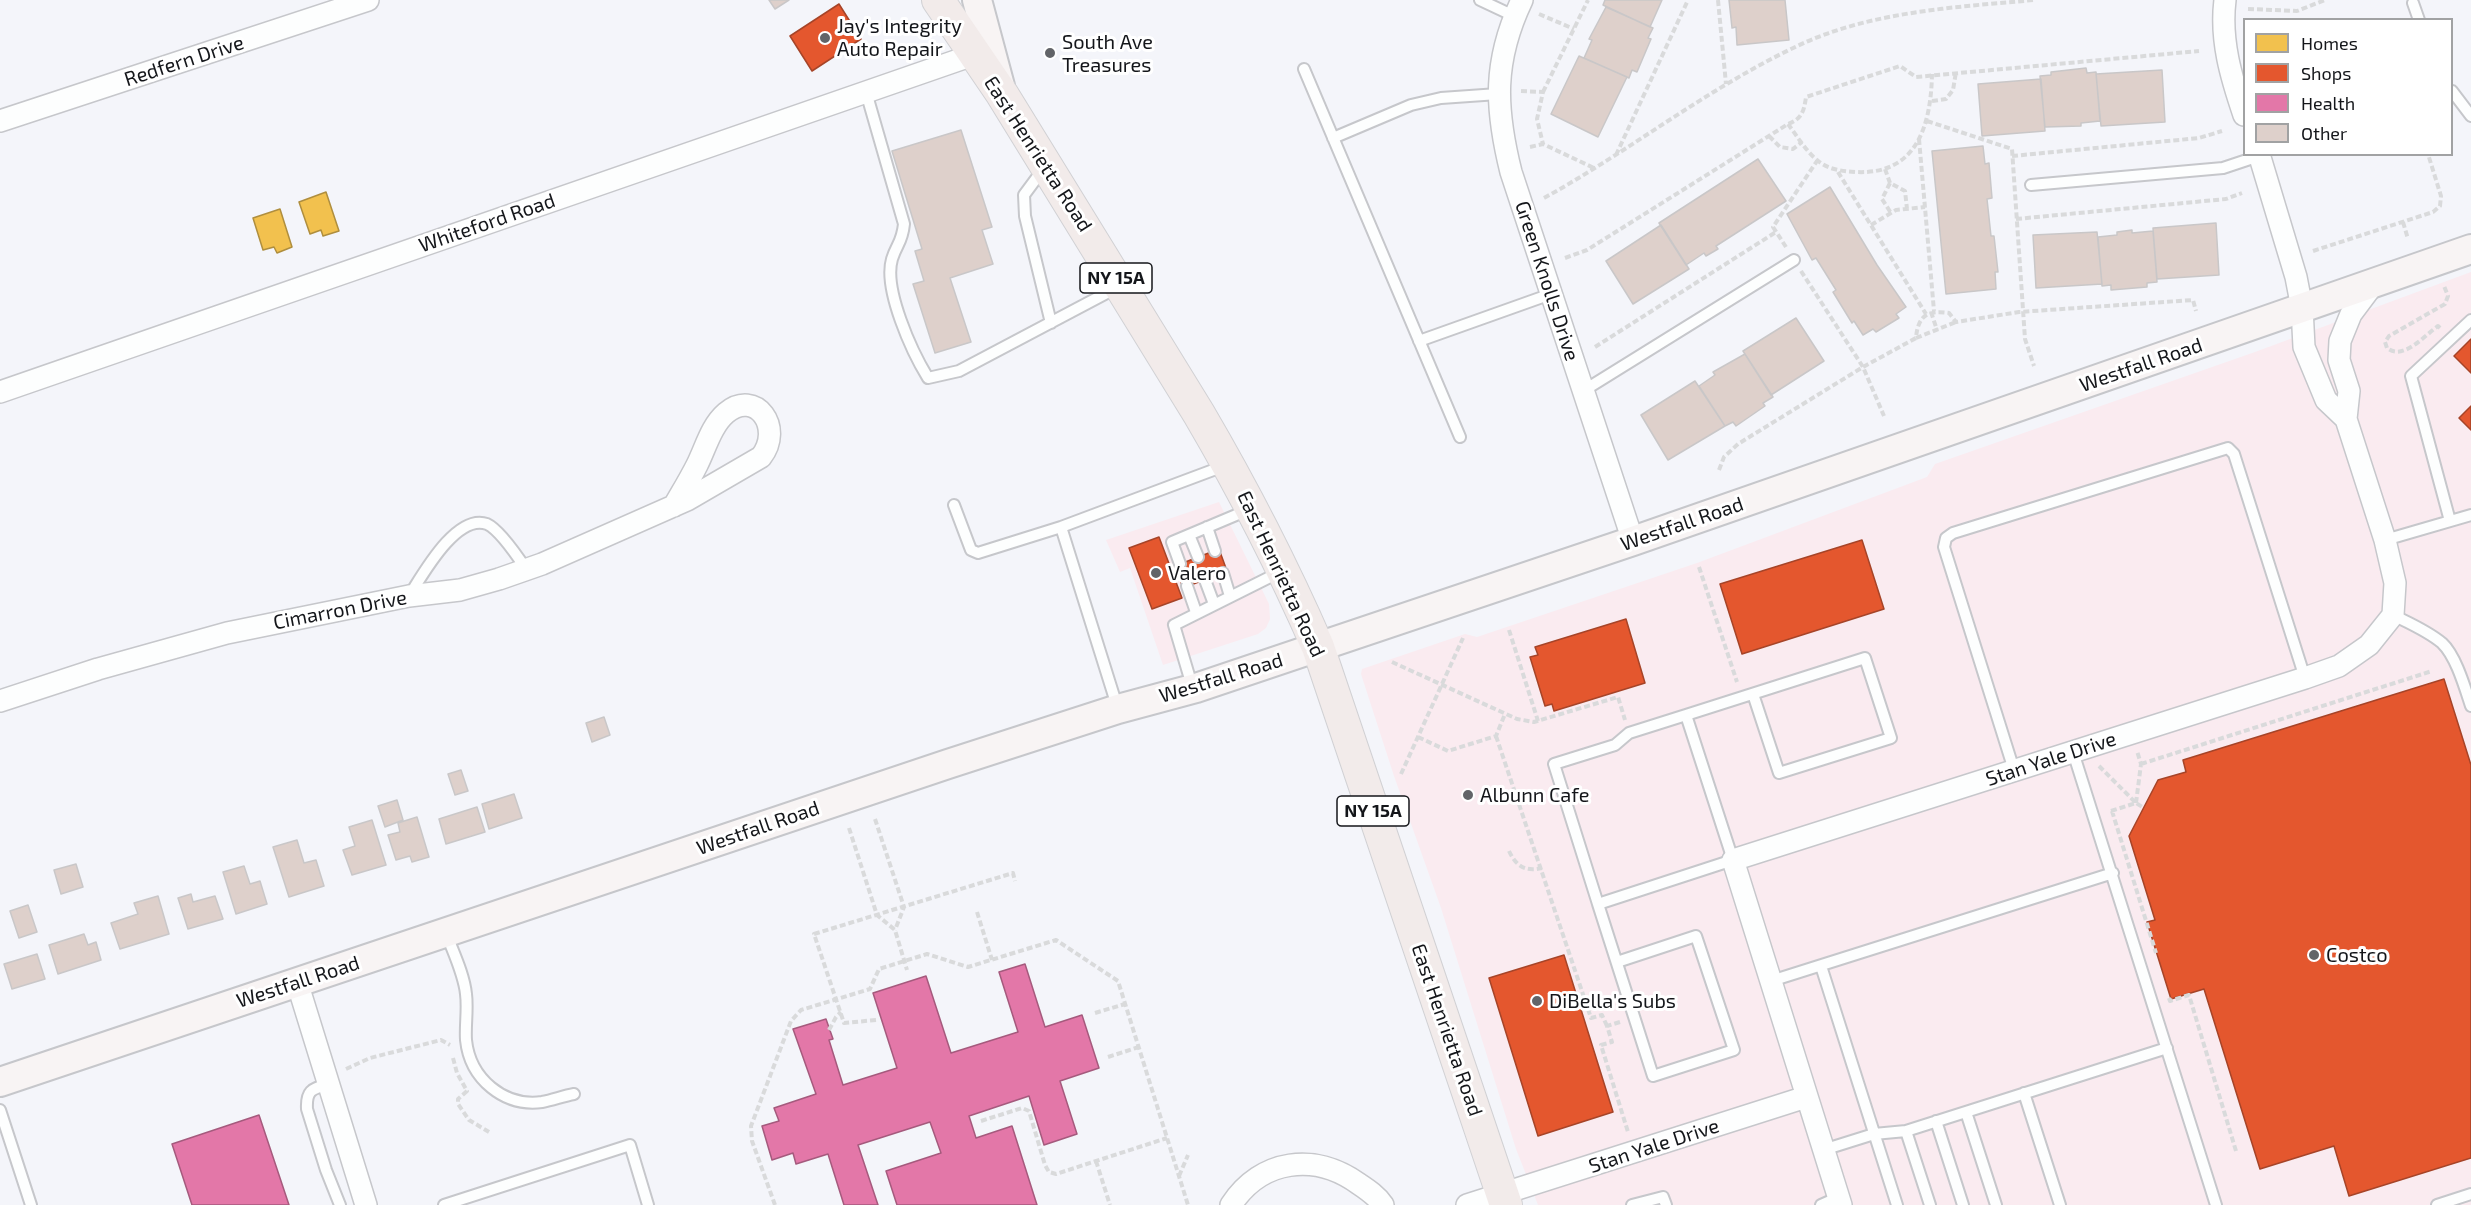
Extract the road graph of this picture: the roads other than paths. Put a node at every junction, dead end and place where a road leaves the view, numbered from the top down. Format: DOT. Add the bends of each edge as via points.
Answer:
graph roads {
  1 [pos="368,0"];
  2 [pos="938,0"];
  3 [pos="977,0"];
  4 [pos="1480,0"];
  5 [pos="2225,0"];
  6 [pos="2413,3"];
  7 [pos="1524,10"];
  8 [pos="2419,18"];
  9 [pos="973,55"];
  10 [pos="1304,69"];
  11 [pos="866,92"];
  12 [pos="1002,94"];
  13 [pos="1498,94"];
  14 [pos="2453,94"];
  15 [pos="2243,112"];
  16 [pos="2471,116"];
  17 [pos="0,121"];
  18 [pos="1333,138"];
  19 [pos="2256,156"];
  20 [pos="2259,156"];
  21 [pos="1047,166"];
  22 [pos="2031,185"];
  23 [pos="2471,249"];
  24 [pos="1794,260"];
  25 [pos="2376,282"];
  26 [pos="1121,286"];
  27 [pos="1551,294"];
  28 [pos="2302,308"];
  29 [pos="2471,320"];
  30 [pos="1051,323"];
  31 [pos="1419,341"];
  32 [pos="1583,391"];
  33 [pos="0,392"];
  34 [pos="2346,419"];
  35 [pos="1460,437"];
  36 [pos="1228,464"];
  37 [pos="954,505"];
  38 [pos="674,506"];
  39 [pos="1251,508"];
  40 [pos="2471,515"];
  41 [pos="2450,521"];
  42 [pos="1061,527"];
  43 [pos="1207,527"];
  44 [pos="1189,535"];
  45 [pos="2385,540"];
  46 [pos="1633,541"];
  47 [pos="1215,551"];
  48 [pos="1198,557"];
  49 [pos="1180,564"];
  50 [pos="526,569"];
  51 [pos="1283,570"];
  52 [pos="1223,573"];
  53 [pos="1205,580"];
  54 [pos="1187,586"];
  55 [pos="409,596"];
  56 [pos="1230,596"];
  57 [pos="1214,604"];
  58 [pos="1196,612"];
  59 [pos="2393,615"];
  60 [pos="1318,647"];
  61 [pos="2305,678"];
  62 [pos="1193,689"];
  63 [pos="1753,694"];
  64 [pos="0,701"];
  65 [pos="2471,706"];
  66 [pos="1118,709"];
  67 [pos="1686,715"];
  68 [pos="2073,752"];
  69 [pos="2014,770"];
  70 [pos="1733,860"];
  71 [pos="2113,873"];
  72 [pos="1598,904"];
  73 [pos="446,933"];
  74 [pos="1617,962"];
  75 [pos="1821,966"];
  76 [pos="1771,981"];
  77 [pos="297,982"];
  78 [pos="2167,1048"];
  79 [pos="0,1082"];
  80 [pos="2024,1093"];
  81 [pos="574,1094"];
  82 [pos="1806,1097"];
  83 [pos="0,1110"];
  84 [pos="1966,1112"];
  85 [pos="1936,1121"];
  86 [pos="1906,1131"];
  87 [pos="1874,1134"];
  88 [pos="1823,1150"];
  89 [pos="2471,1194"];
  90 [pos="351,1199"];
  91 [pos="1504,1199"];
  92 [pos="1834,1202"];
  93 [pos="31,1205"];
  94 [pos="444,1205"];
  95 [pos="648,1205"];
  96 [pos="1231,1205"];
  97 [pos="1383,1205"];
  98 [pos="1467,1205"];
  99 [pos="1632,1205"];
  100 [pos="1666,1205"];
  101 [pos="1897,1205"];
  102 [pos="1930,1205"];
  103 [pos="1963,1205"];
  104 [pos="1996,1205"];
  105 [pos="2060,1205"];
  106 [pos="2216,1205"];
  107 [pos="2437,1205"];
  1 -- 17 [label="street, Redfern Drive"];
  2 -- 9 [label="main road, East Henrietta Road / NY 15A"];
  3 -- 12 [label="street"];
  4 -- 7 [label="lane"];
  5 -- 15 [label="street" via="2227,59"];
  6 -- 8 [label="lane"];
  7 -- 13 [label="street, Green Knolls Drive" via="1501,60"];
  9 -- 11 [label="street, Whiteford Road"];
  9 -- 12 [label="main road, East Henrietta Road / NY 15A"];
  10 -- 18 [label="lane"];
  11 -- 30 [label="lane" via="904,224 903,239 892,259 892,292 912,351 928,378 959,371"];
  11 -- 33 [label="street, Whiteford Road"];
  12 -- 21 [label="main road, East Henrietta Road / NY 15A"];
  13 -- 18 [label="lane" via="1441,98 1411,105"];
  13 -- 27 [label="street, Green Knolls Drive" via="1511,172"];
  14 -- 16 [label="lane"];
  18 -- 31 [label="lane"];
  19 -- 22 [label="lane" via="2223,168"];
  20 -- 28 [label="street"];
  21 -- 26 [label="main road, East Henrietta Road / NY 15A"];
  21 -- 30 [label="lane" via="1024,195 1025,216"];
  23 -- 25 [label="street, Westfall Road"];
  24 -- 32 [label="lane"];
  25 -- 28 [label="street, Westfall Road"];
  25 -- 34 [label="street" via="2351,314 2340,341 2339,360 2349,391"];
  26 -- 30 [label="lane"];
  26 -- 36 [label="main road, East Henrietta Road / NY 15A"];
  27 -- 31 [label="lane"];
  27 -- 32 [label="street, Green Knolls Drive"];
  28 -- 34 [label="street" via="2304,347 2326,400"];
  28 -- 46 [label="street, Westfall Road"];
  29 -- 41 [label="lane" via="2411,376"];
  31 -- 35 [label="lane"];
  32 -- 46 [label="street, Green Knolls Drive"];
  34 -- 45 [label="street"];
  36 -- 39 [label="main road, East Henrietta Road / NY 15A"];
  36 -- 42 [label="lane"];
  37 -- 42 [label="lane" via="971,550 978,553"];
  38 -- 38 [label="street, Cimarron Drive" via="761,457 769,447 770,435 764,414 744,405 725,414 710,434"];
  38 -- 50 [label="street, Cimarron Drive"];
  39 -- 43 [label="lane"];
  39 -- 51 [label="main road, East Henrietta Road / NY 15A"];
  40 -- 41 [label="lane"];
  41 -- 45 [label="lane"];
  42 -- 66 [label="lane"];
  43 -- 44 [label="lane"];
  43 -- 47 [label="lane"];
  44 -- 48 [label="lane"];
  44 -- 49 [label="lane" via="1172,542"];
  45 -- 59 [label="street" via="2395,583"];
  46 -- 60 [label="street, Westfall Road"];
  50 -- 55 [label="street, Cimarron Drive" via="460,590"];
  50 -- 55 [label="lane" via="487,524 469,525 443,546"];
  51 -- 56 [label="lane"];
  51 -- 60 [label="main road, East Henrietta Road / NY 15A"];
  52 -- 56 [label="lane"];
  53 -- 57 [label="lane"];
  54 -- 58 [label="lane"];
  55 -- 64 [label="street, Cimarron Drive" via="216,636"];
  56 -- 57 [label="lane"];
  57 -- 58 [label="lane"];
  58 -- 62 [label="lane" via="1173,625"];
  59 -- 61 [label="street, Stan Yale Drive" via="2369,645 2338,666"];
  59 -- 65 [label="lane" via="2443,644 2462,678"];
  60 -- 62 [label="street, Westfall Road"];
  60 -- 91 [label="main road, East Henrietta Road / NY 15A"];
  61 -- 68 [label="street, Stan Yale Drive"];
  61 -- 69 [label="lane" via="2234,454 2228,448 2218,449 2173,463 1946,538 1944,547"];
  62 -- 66 [label="street, Westfall Road"];
  63 -- 63 [label="lane" via="1865,658 1892,738 1779,773"];
  63 -- 67 [label="lane"];
  66 -- 73 [label="street, Westfall Road"];
  67 -- 70 [label="lane"];
  67 -- 72 [label="lane" via="1629,733 1615,745 1554,764"];
  68 -- 69 [label="street, Stan Yale Drive"];
  68 -- 71 [label="lane"];
  69 -- 70 [label="street, Stan Yale Drive"];
  70 -- 72 [label="lane"];
  70 -- 76 [label="street"];
  71 -- 75 [label="lane"];
  71 -- 78 [label="lane"];
  72 -- 74 [label="lane"];
  73 -- 77 [label="street, Westfall Road"];
  73 -- 81 [label="lane" via="466,992 466,1042 480,1078 501,1096 521,1102 542,1102"];
  74 -- 74 [label="lane" via="1653,1076 1734,1050 1696,936"];
  75 -- 76 [label="lane"];
  75 -- 87 [label="lane"];
  76 -- 82 [label="street"];
  77 -- 79 [label="street, Westfall Road"];
  77 -- 90 [label="street" via="328,1084"];
  78 -- 80 [label="lane"];
  78 -- 106 [label="lane"];
  80 -- 84 [label="lane"];
  80 -- 105 [label="lane"];
  82 -- 88 [label="street"];
  82 -- 91 [label="street, Stan Yale Drive"];
  83 -- 93 [label="lane"];
  84 -- 85 [label="lane"];
  84 -- 104 [label="lane"];
  85 -- 86 [label="lane"];
  85 -- 103 [label="lane"];
  86 -- 87 [label="lane"];
  86 -- 102 [label="lane"];
  87 -- 88 [label="lane"];
  87 -- 101 [label="lane"];
  88 -- 92 [label="street"];
  89 -- 107 [label="lane"];
  91 -- 98 [label="street, Stan Yale Drive"];
  94 -- 95 [label="lane" via="630,1145"];
  96 -- 97 [label="street" via="1242,1189 1285,1164 1317,1165 1347,1175"];
  99 -- 100 [label="lane" via="1663,1197"];
}
